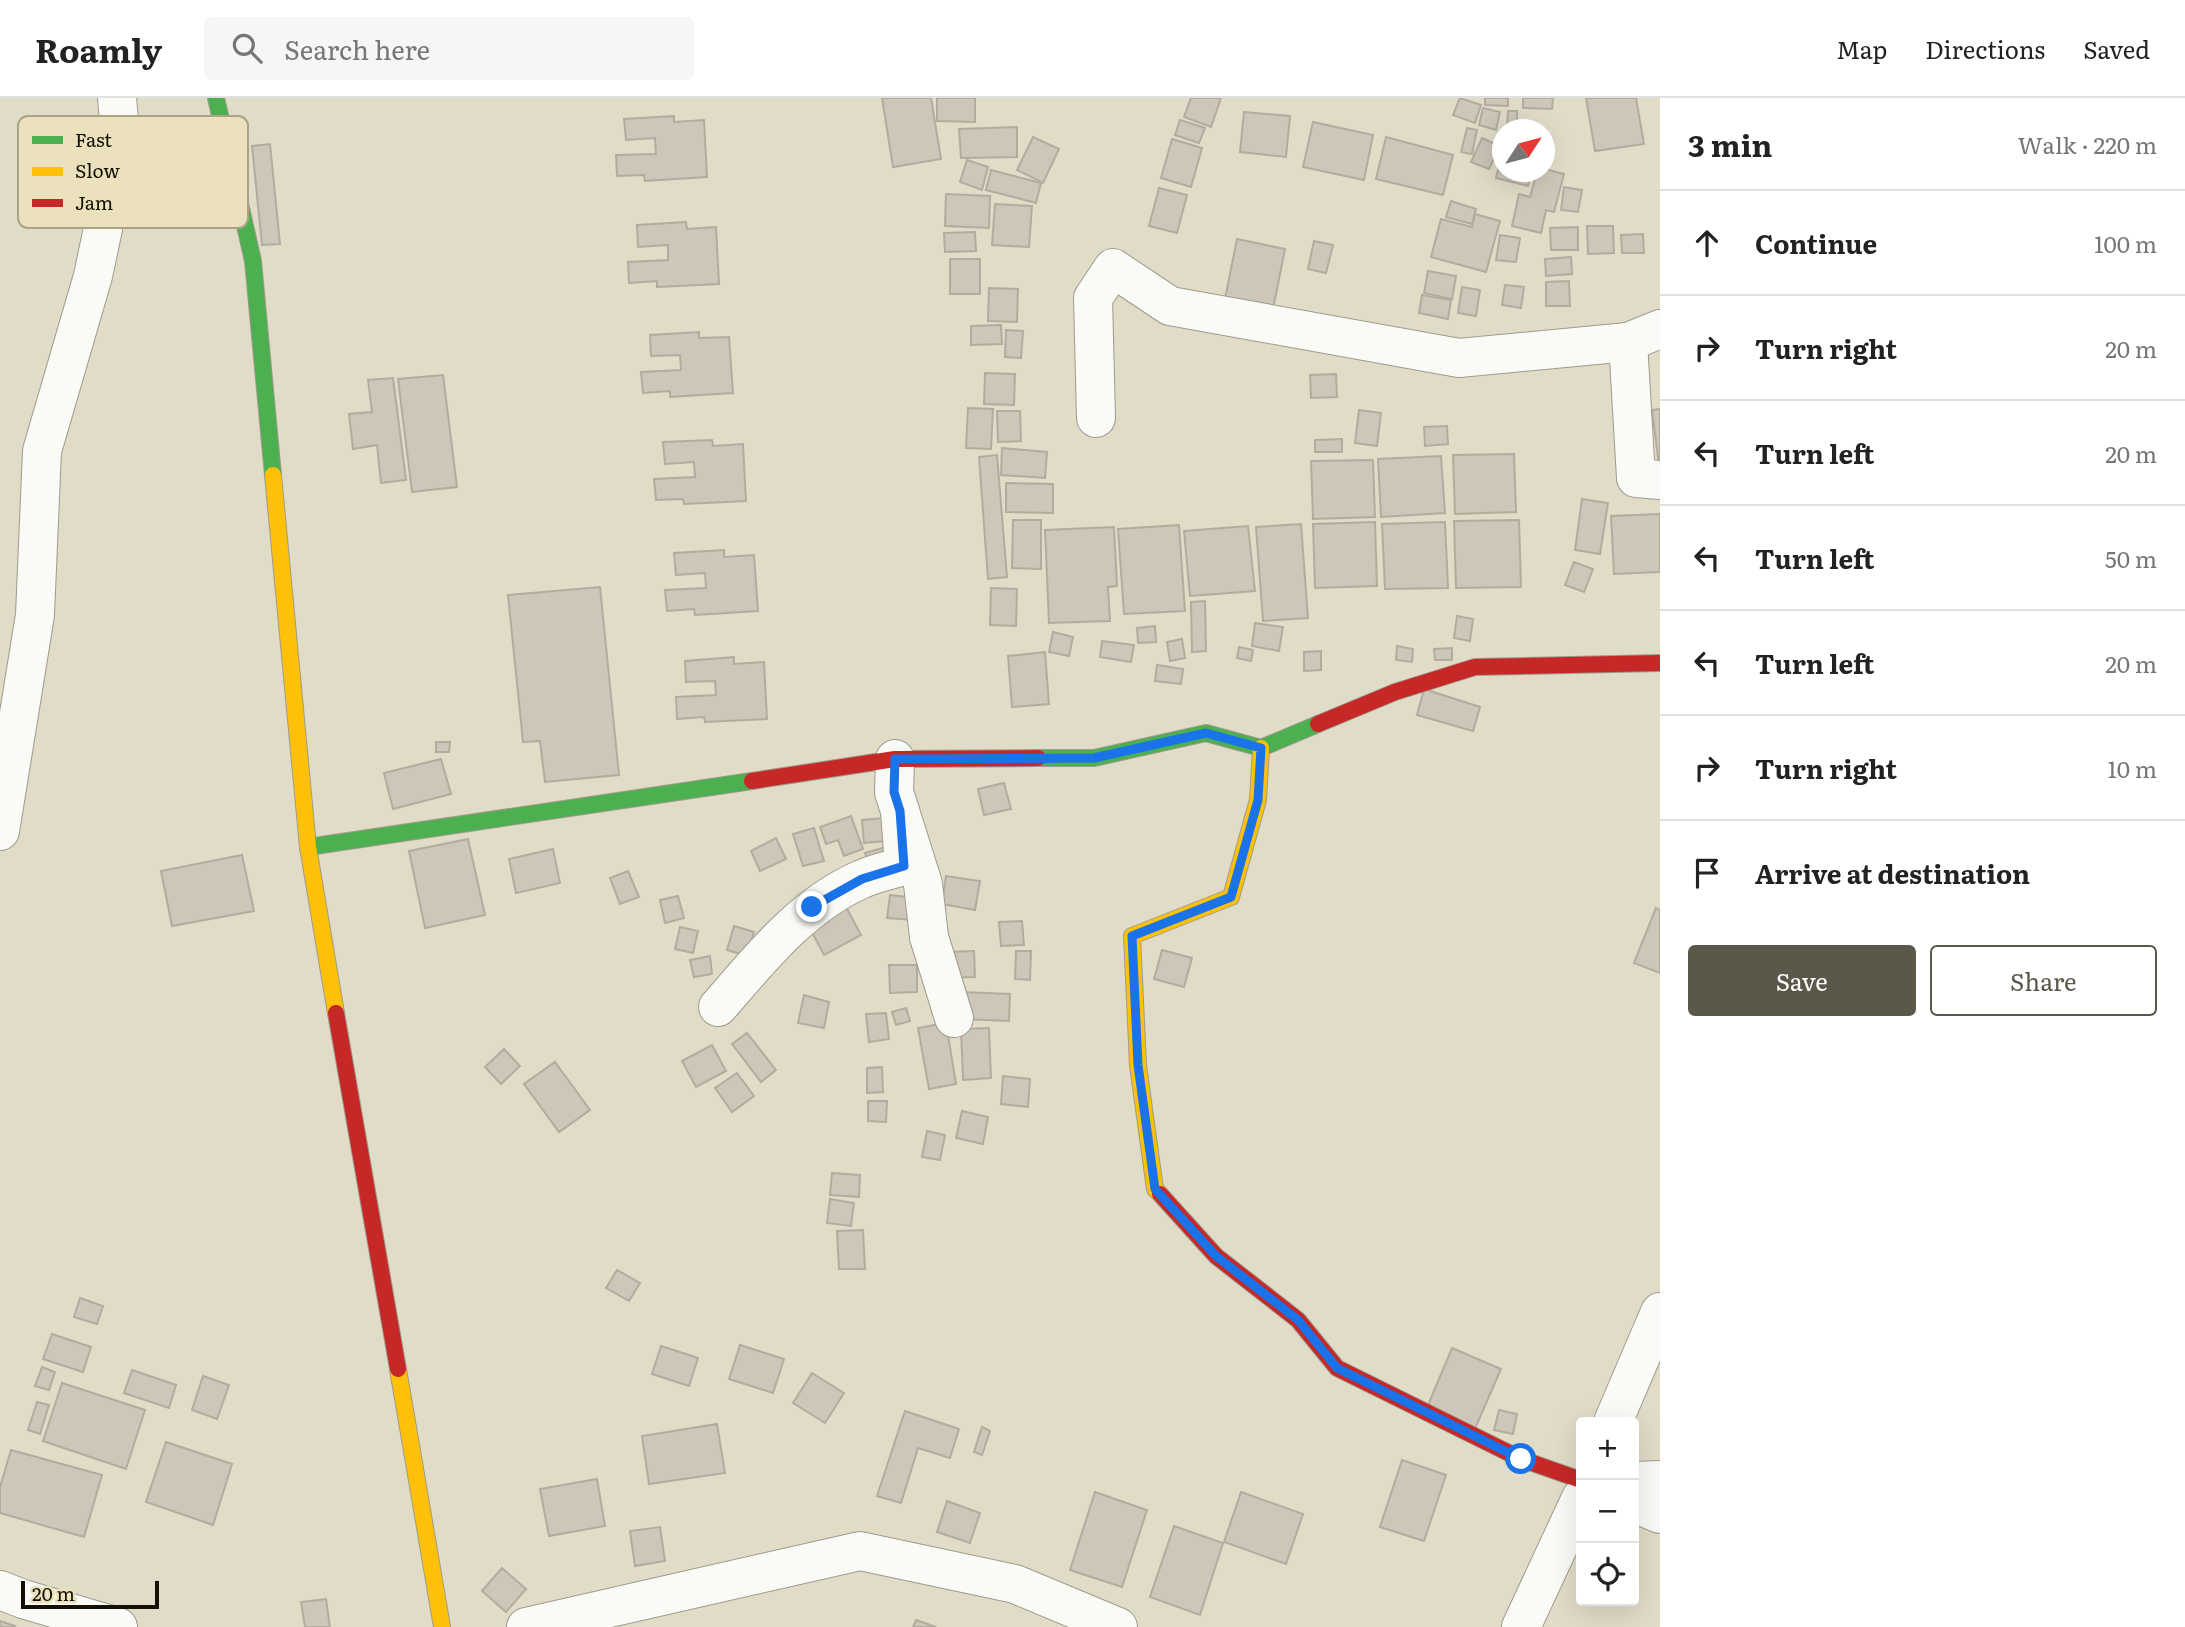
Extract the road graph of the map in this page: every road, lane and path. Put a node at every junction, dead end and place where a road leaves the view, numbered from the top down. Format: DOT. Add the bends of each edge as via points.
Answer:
graph roads {
  1 [pos="117,98"];
  2 [pos="216,98"];
  3 [pos="119,116"];
  4 [pos="220,116"];
  5 [pos="103,228"];
  6 [pos="246,228"];
  7 [pos="1644,336"];
  8 [pos="1096,418"];
  9 [pos="1660,480"];
  10 [pos="1660,663"];
  11 [pos="1261,748"];
  12 [pos="895,759"];
  13 [pos="900,811"];
  14 [pos="0,831"];
  15 [pos="308,847"];
  16 [pos="718,1007"];
  17 [pos="954,1018"];
  18 [pos="1660,1312"];
  19 [pos="1615,1417"];
  20 [pos="1576,1478"];
  21 [pos="1660,1480"];
  22 [pos="1639,1481"];
  23 [pos="1639,1505"];
  24 [pos="1576,1509"];
  25 [pos="1660,1514"];
  26 [pos="0,1590"];
  27 [pos="118,1627"];
  28 [pos="442,1627"];
  29 [pos="526,1627"];
  30 [pos="1118,1627"];
  31 [pos="1521,1627"];
  1 -- 3 [label="street"];
  2 -- 4 [label="street"];
  5 -- 14 [label="street" via="43,451 35,615"];
  6 -- 15 [label="street" via="253,261"];
  7 -- 8 [label="street" via="1459,358 1170,306 1113,268 1093,298"];
  7 -- 9 [label="street" via="1636,478"];
  10 -- 11 [label="street" via="1475,667 1395,692"];
  11 -- 12 [label="street" via="1206,733 1094,758"];
  11 -- 20 [label="street" via="1258,800 1231,897 1132,936 1138,1065 1155,1189 1216,1256 1298,1320 1337,1368 1521,1459"];
  12 -- 13 [label="street" via="894,792"];
  12 -- 15 [label="street"];
  13 -- 16 [label="street" via="904,866 862,879 812,907"];
  13 -- 17 [label="street" via="923,884 929,937"];
  15 -- 28 [label="street"];
  18 -- 19 [label="street"];
  21 -- 22 [label="street"];
  23 -- 25 [label="street"];
  24 -- 31 [label="street"];
  26 -- 27 [label="street"];
  29 -- 30 [label="street" via="860,1551 1015,1584"];
}
